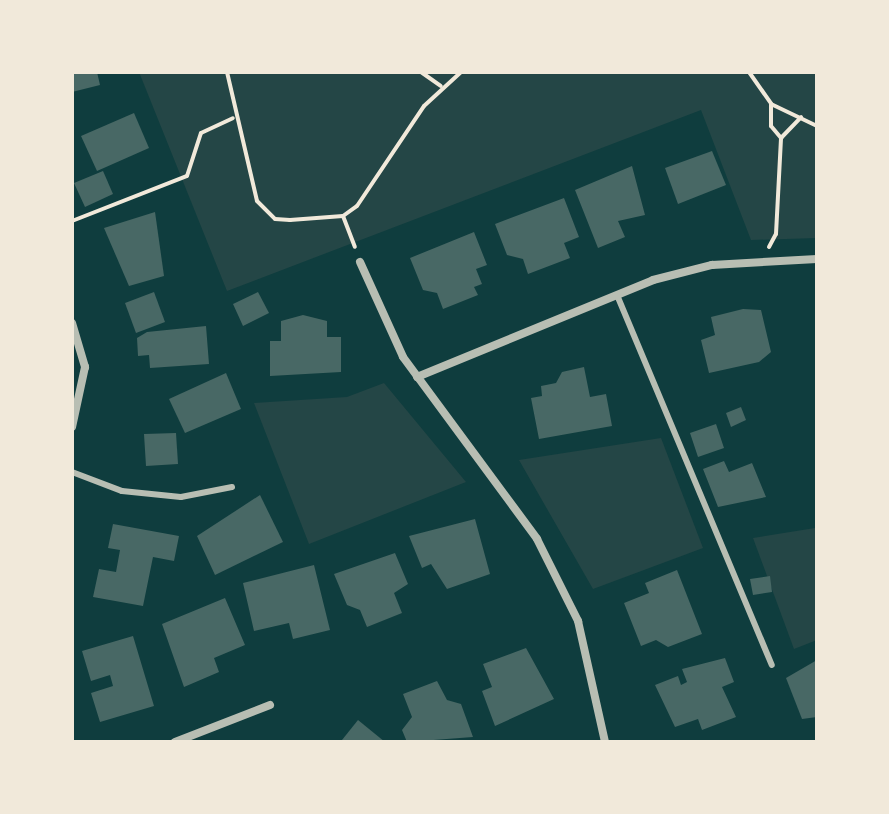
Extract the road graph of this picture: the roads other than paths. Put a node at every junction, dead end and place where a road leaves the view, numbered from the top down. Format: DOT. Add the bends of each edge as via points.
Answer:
graph roads {
  1 [pos="817,259"];
  2 [pos="360,262"];
  3 [pos="617,295"];
  4 [pos="72,323"];
  5 [pos="417,377"];
  6 [pos="72,427"];
  7 [pos="72,472"];
  8 [pos="232,487"];
  9 [pos="772,665"];
  10 [pos="270,705"];
  11 [pos="175,742"];
  12 [pos="605,742"];
  1 -- 3 [label="street" via="712,265"];
  2 -- 5 [label="street" via="389,334"];
  3 -- 5 [label="street"];
  3 -- 9 [label="lane"];
  4 -- 6 [label="street" via="85,367"];
  5 -- 12 [label="street" via="537,539 581,631"];
  7 -- 8 [label="lane" via="122,491 166,496"];
  10 -- 11 [label="street"];
}
